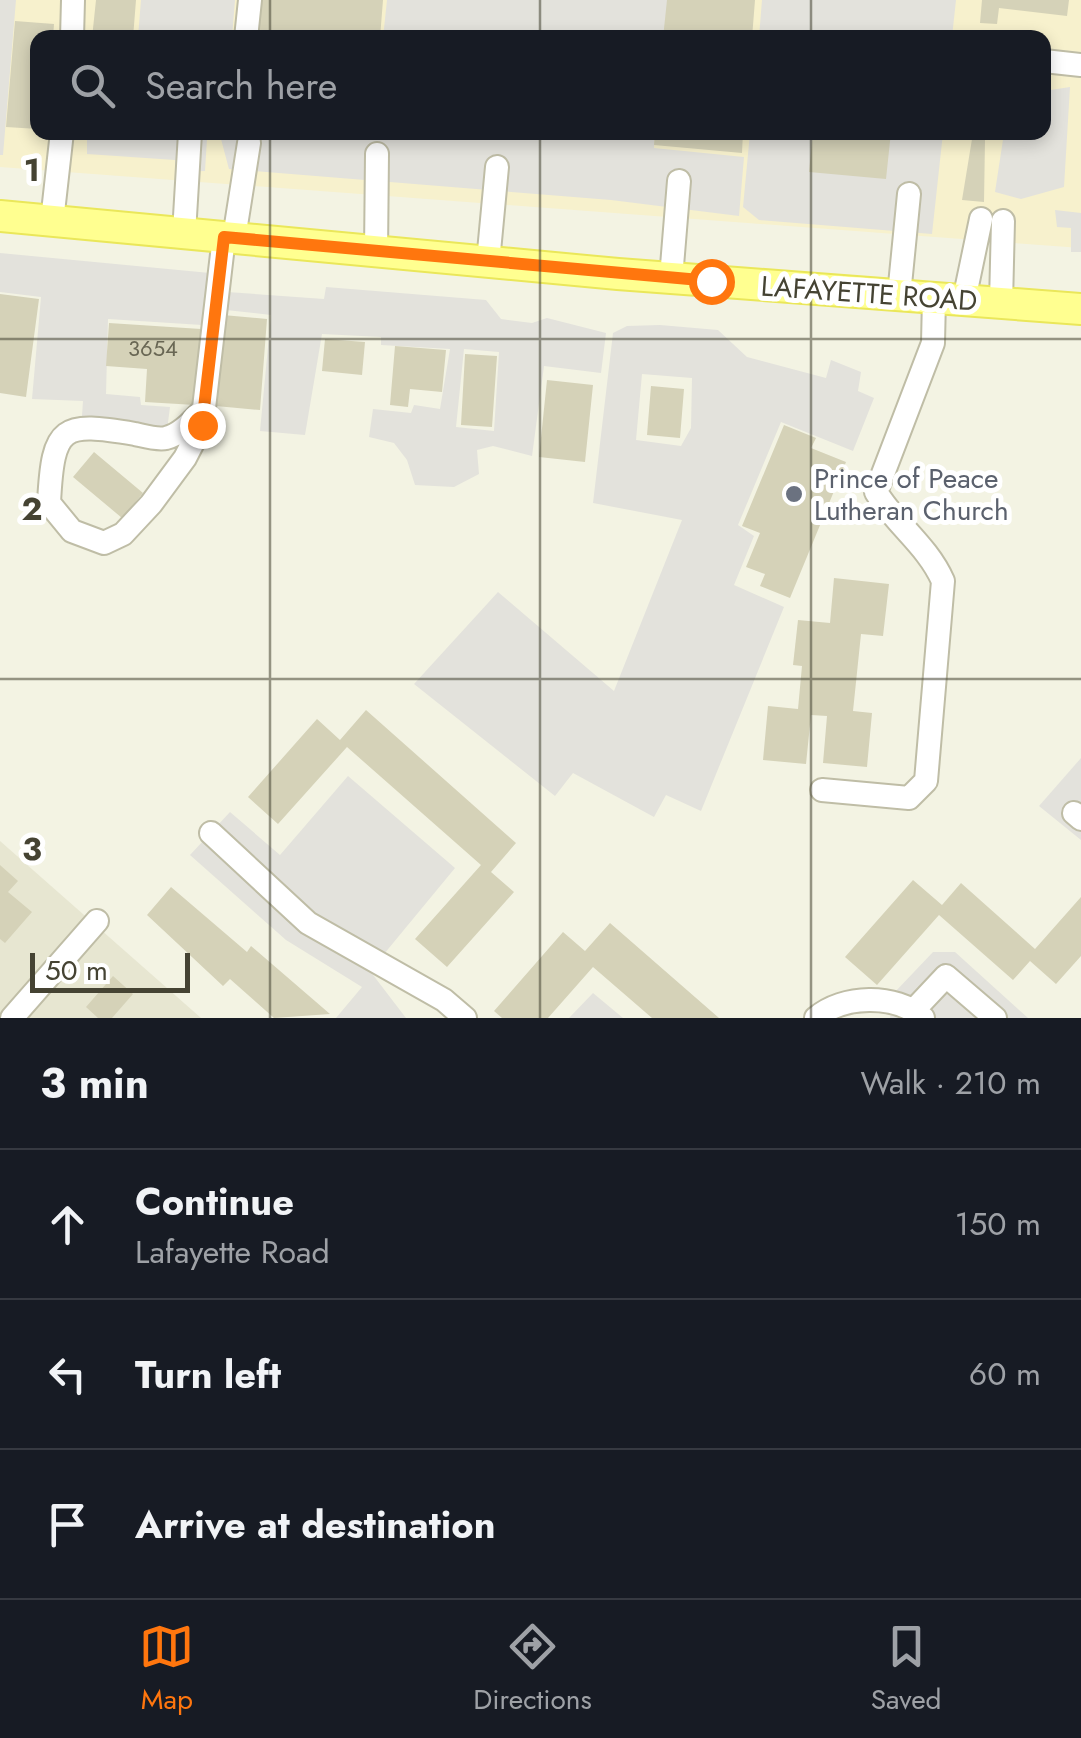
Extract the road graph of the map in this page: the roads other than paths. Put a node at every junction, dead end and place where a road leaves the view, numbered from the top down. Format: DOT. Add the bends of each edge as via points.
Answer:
graph roads {
  1 [pos="73,0"];
  2 [pos="250,0"];
  3 [pos="72,30"];
  4 [pos="247,30"];
  5 [pos="1051,62"];
  6 [pos="1081,64"];
  7 [pos="61,140"];
  8 [pos="190,140"];
  9 [pos="249,143"];
  10 [pos="377,154"];
  11 [pos="497,168"];
  12 [pos="679,181"];
  13 [pos="909,194"];
  14 [pos="0,216"];
  15 [pos="52,221"];
  16 [pos="184,234"];
  17 [pos="229,238"];
  18 [pos="376,252"];
  19 [pos="488,262"];
  20 [pos="671,278"];
  21 [pos="899,295"];
  22 [pos="949,299"];
  23 [pos="1001,303"];
  24 [pos="1081,309"];
  25 [pos="204,409"];
  26 [pos="822,790"];
  27 [pos="210,833"];
  28 [pos="97,921"];
  29 [pos="919,1014"];
  30 [pos="12,1018"];
  31 [pos="465,1018"];
  32 [pos="816,1018"];
  33 [pos="995,1018"];
  1 -- 3 [label="street"];
  2 -- 4 [label="street"];
  5 -- 6 [label="street"];
  7 -- 15 [label="street"];
  8 -- 16 [label="street"];
  9 -- 17 [label="street"];
  10 -- 18 [label="street"];
  11 -- 19 [label="street"];
  12 -- 20 [label="street"];
  13 -- 21 [label="street"];
  14 -- 15 [label="main road, LAFAYETTE ROAD"];
  15 -- 16 [label="main road, LAFAYETTE ROAD"];
  16 -- 17 [label="main road, LAFAYETTE ROAD"];
  17 -- 18 [label="main road, LAFAYETTE ROAD"];
  17 -- 25 [label="street"];
  18 -- 19 [label="main road, LAFAYETTE ROAD"];
  19 -- 20 [label="main road, LAFAYETTE ROAD"];
  20 -- 21 [label="main road, LAFAYETTE ROAD"];
  21 -- 22 [label="main road, LAFAYETTE ROAD"];
  22 -- 23 [label="main road, LAFAYETTE ROAD"];
  22 -- 23 [label="street" via="992,220"];
  22 -- 26 [label="street" via="876,492 931,554 943,581 926,781 909,798"];
  23 -- 24 [label="main road, LAFAYETTE ROAD"];
  25 -- 25 [label="street" via="185,458 123,534 104,543 72,532 49,503 60,441 72,429 90,424 164,439"];
  27 -- 31 [label="street" via="308,923"];
  28 -- 30 [label="street"];
  29 -- 32 [label="street" via="862,999 832,1004"];
  29 -- 33 [label="street" via="946,976"];
}
